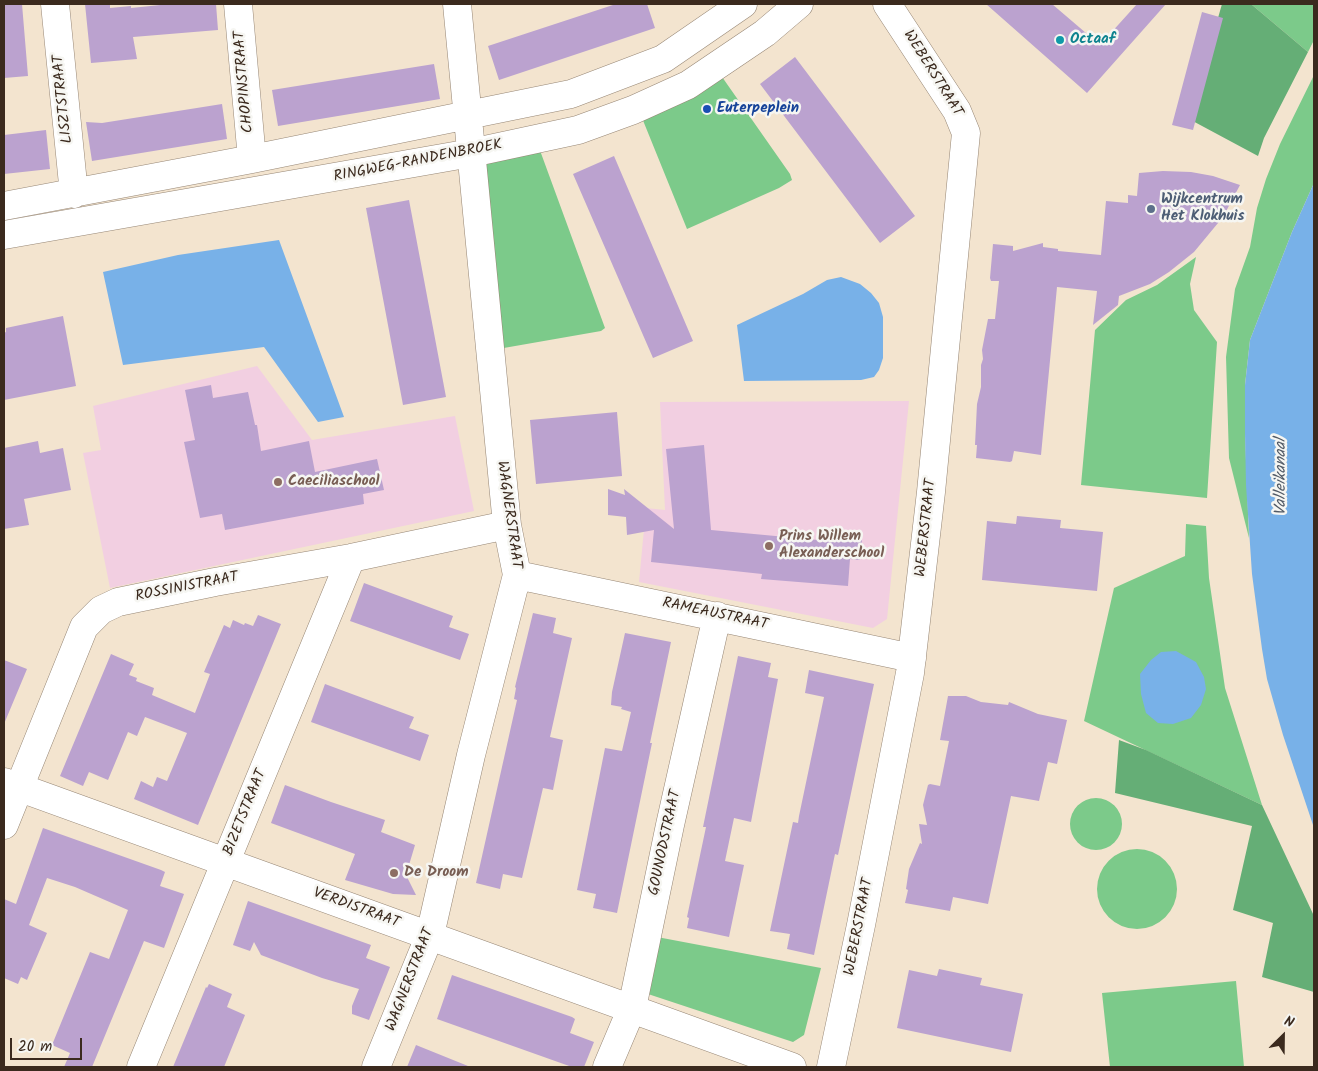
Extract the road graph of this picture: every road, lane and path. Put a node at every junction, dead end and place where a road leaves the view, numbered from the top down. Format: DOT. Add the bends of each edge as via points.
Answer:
graph roads {
  1 [pos="55,4"];
  2 [pos="238,4"];
  3 [pos="457,4"];
  4 [pos="743,4"];
  5 [pos="799,4"];
  6 [pos="887,4"];
  7 [pos="467,115"];
  8 [pos="471,153"];
  9 [pos="252,159"];
  10 [pos="74,194"];
  11 [pos="4,206"];
  12 [pos="4,235"];
  13 [pos="507,525"];
  14 [pos="351,558"];
  15 [pos="517,575"];
  16 [pos="717,616"];
  17 [pos="912,658"];
  18 [pos="11,784"];
  19 [pos="4,825"];
  20 [pos="226,862"];
  21 [pos="430,935"];
  22 [pos="632,1008"];
  23 [pos="140,1067"];
  24 [pos="376,1067"];
  25 [pos="607,1067"];
  26 [pos="792,1067"];
  27 [pos="831,1067"];
  1 -- 10 [label="street, LISZTSTRAAT"];
  2 -- 9 [label="street, CHOPINSTRAAT"];
  3 -- 7 [label="street, WAGNERSTRAAT"];
  4 -- 7 [label="street" via="663,59 571,94"];
  5 -- 8 [label="street, RINGWEG-RANDENBROEK" via="765,33 688,85 633,110 578,130"];
  6 -- 17 [label="street, WEBERSTRAAT" via="958,111 966,133"];
  7 -- 8 [label="street, WAGNERSTRAAT"];
  7 -- 9 [label="street"];
  8 -- 12 [label="street, RINGWEG-RANDENBROEK"];
  8 -- 13 [label="street, WAGNERSTRAAT"];
  9 -- 10 [label="street"];
  10 -- 11 [label="street"];
  13 -- 14 [label="street, ROSSINISTRAAT"];
  13 -- 15 [label="street, WAGNERSTRAAT"];
  14 -- 18 [label="street, ROSSINISTRAAT" via="118,602 101,610 84,628"];
  14 -- 20 [label="street, BIZETSTRAAT"];
  15 -- 16 [label="street, RAMEAUSTRAAT"];
  15 -- 21 [label="street, WAGNERSTRAAT"];
  16 -- 17 [label="street, RAMEAUSTRAAT"];
  16 -- 22 [label="street, GOUNODSTRAAT"];
  17 -- 27 [label="street, WEBERSTRAAT"];
  18 -- 19 [label="street, ROSSINISTRAAT"];
  18 -- 20 [label="street, VERDISTRAAT"];
  20 -- 21 [label="street, VERDISTRAAT"];
  20 -- 23 [label="street, BIZETSTRAAT"];
  21 -- 22 [label="street, VERDISTRAAT"];
  21 -- 24 [label="street, WAGNERSTRAAT"];
  22 -- 25 [label="street, GOUNODSTRAAT"];
  22 -- 26 [label="street, VERDISTRAAT"];
}
